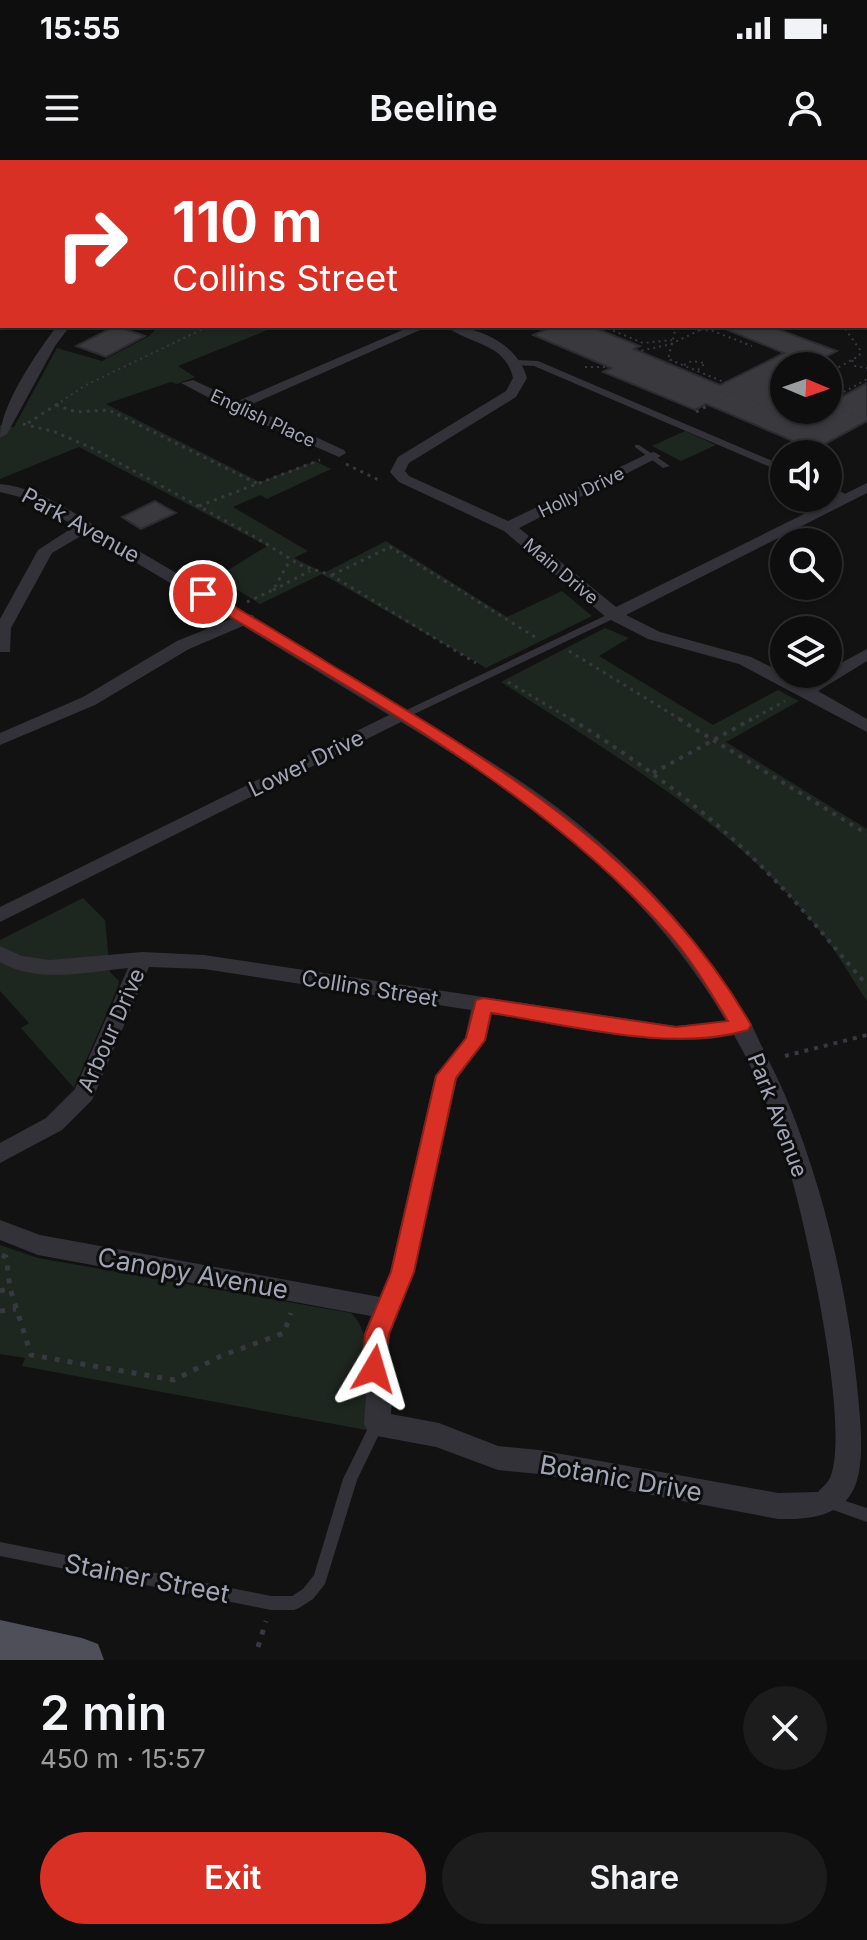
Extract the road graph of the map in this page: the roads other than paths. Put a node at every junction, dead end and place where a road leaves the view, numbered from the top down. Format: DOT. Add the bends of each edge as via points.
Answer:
graph roads {
  1 [pos="62,328"];
  2 [pos="418,328"];
  3 [pos="456,328"];
  4 [pos="516,363"];
  5 [pos="188,383"];
  6 [pos="243,410"];
  7 [pos="0,434"];
  8 [pos="637,446"];
  9 [pos="334,455"];
  10 [pos="660,461"];
  11 [pos="770,464"];
  12 [pos="867,487"];
  13 [pos="0,488"];
  14 [pos="842,496"];
  15 [pos="846,498"];
  16 [pos="86,526"];
  17 [pos="508,527"];
  18 [pos="244,612"];
  19 [pos="613,615"];
  20 [pos="4,648"];
  21 [pos="867,654"];
  22 [pos="806,691"];
  23 [pos="402,715"];
  24 [pos="867,727"];
  25 [pos="0,740"];
  26 [pos="0,915"];
  27 [pos="0,953"];
  28 [pos="142,959"];
  29 [pos="483,1005"];
  30 [pos="741,1025"];
  31 [pos="0,1154"];
  32 [pos="0,1230"];
  33 [pos="389,1309"];
  34 [pos="377,1424"];
  35 [pos="827,1501"];
  36 [pos="867,1515"];
  37 [pos="0,1549"];
  38 [pos="0,1642"];
  39 [pos="82,1660"];
  1 -- 7 [label="street"];
  2 -- 6 [label="street" via="246,401"];
  3 -- 4 [label="street" via="509,354"];
  4 -- 11 [label="street" via="535,363"];
  4 -- 17 [label="street, Main Drive" via="520,378 511,394 403,460 397,472"];
  5 -- 6 [label="street, English Place"];
  6 -- 9 [label="street, English Place"];
  8 -- 10 [label="lane"];
  10 -- 17 [label="street, Holly Drive"];
  12 -- 15 [label="street"];
  13 -- 16 [label="street, Park Avenue" via="25,492"];
  14 -- 15 [label="street"];
  15 -- 19 [label="street"];
  16 -- 18 [label="street, Park Avenue"];
  16 -- 20 [label="street" via="46,550 3,628"];
  17 -- 19 [label="street, Main Drive"];
  18 -- 23 [label="street, Park Avenue"];
  18 -- 25 [label="street" via="89,701"];
  19 -- 22 [label="street, Main Drive" via="646,632 726,654"];
  19 -- 23 [label="street, Lower Drive"];
  21 -- 22 [label="street"];
  22 -- 24 [label="street, Main Drive"];
  23 -- 26 [label="street, Lower Drive"];
  23 -- 30 [label="street, Park Avenue" via="506,779 611,863 674,928"];
  27 -- 28 [label="street, Collins Street" via="23,963 57,967"];
  28 -- 29 [label="street, Collins Street" via="204,962"];
  28 -- 31 [label="street, Arbour Drive" via="84,1094 54,1124"];
  29 -- 30 [label="street, Collins Street" via="676,1034"];
  29 -- 33 [label="street" via="475,1040 446,1076"];
  30 -- 35 [label="street, Park Avenue" via="796,1149 828,1284 848,1443 845,1477"];
  32 -- 33 [label="street, Canopy Avenue" via="38,1245"];
  33 -- 34 [label="street" via="374,1348"];
  34 -- 35 [label="street, Botanic Drive" via="439,1435 498,1458 778,1506"];
  34 -- 37 [label="lane, Stainer Street" via="350,1479 320,1579 294,1603 271,1603"];
  35 -- 36 [label="lane, Botanic Drive"];
  38 -- 39 [label="main road"];
}
